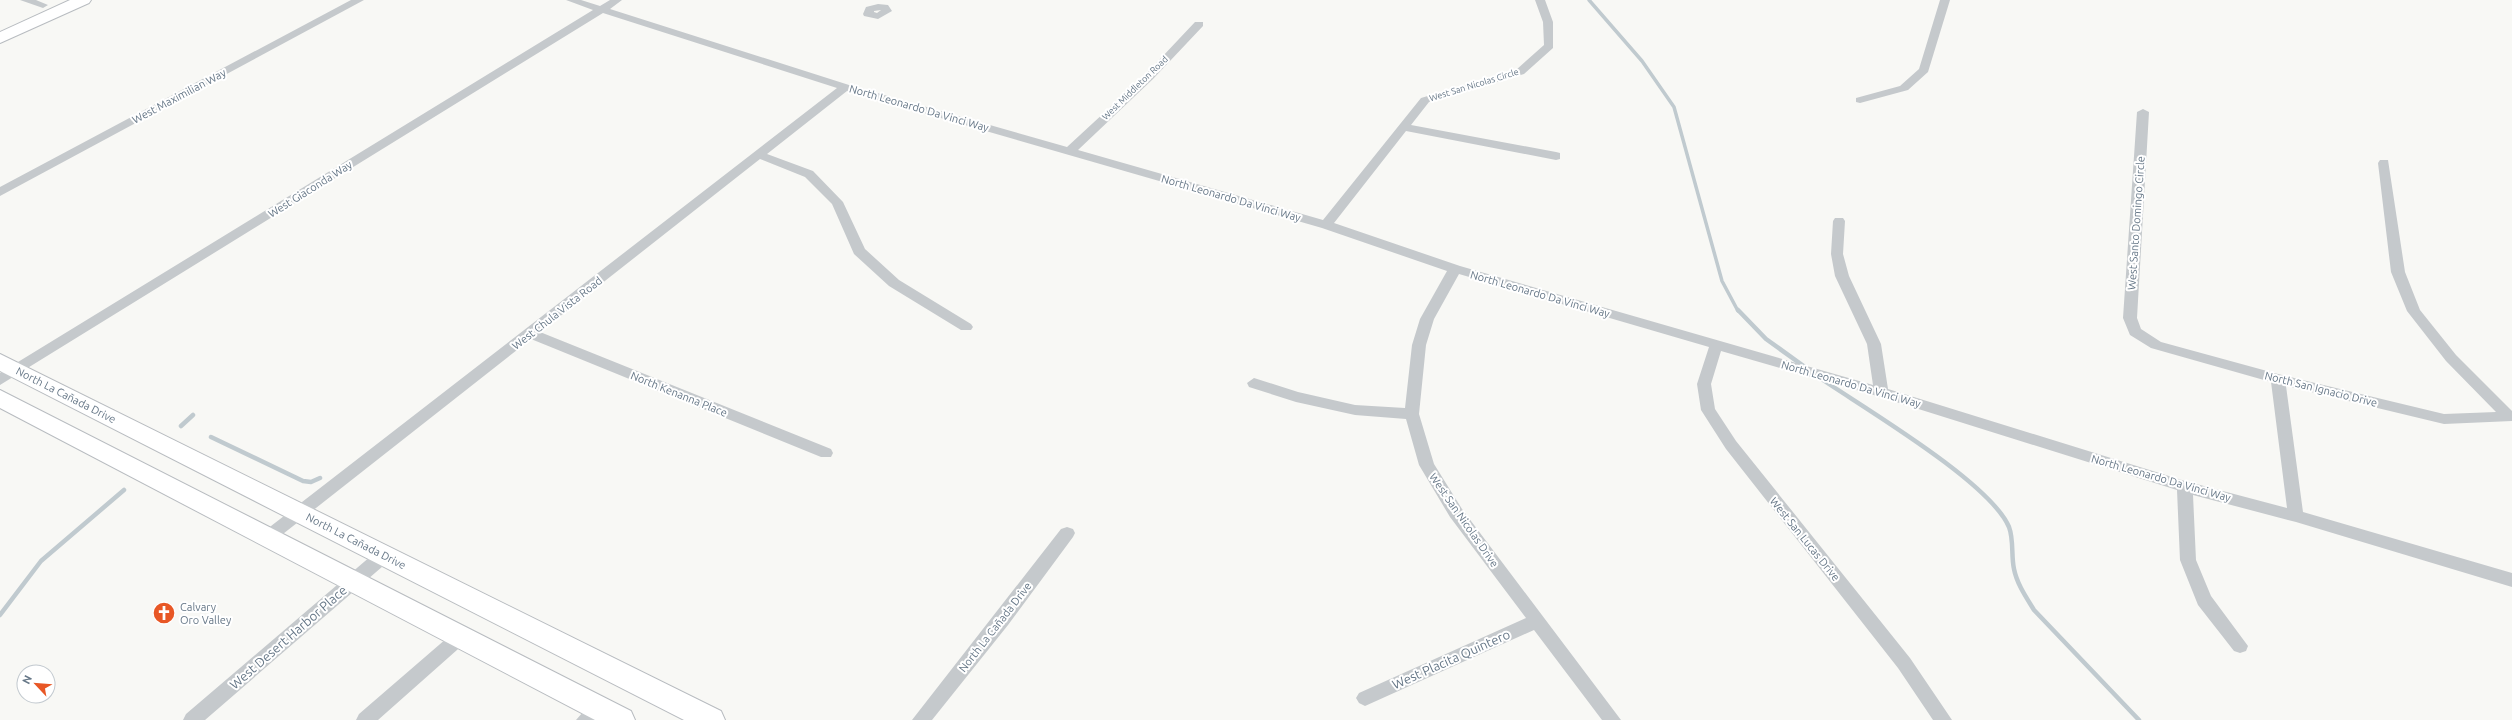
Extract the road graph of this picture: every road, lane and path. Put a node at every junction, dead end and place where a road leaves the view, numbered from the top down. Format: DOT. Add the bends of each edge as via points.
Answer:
graph roads {
  1 [pos="25,0"];
  2 [pos="82,0"];
  3 [pos="359,0"];
  4 [pos="571,0"];
  5 [pos="617,0"];
  6 [pos="896,0"];
  7 [pos="1540,0"];
  8 [pos="1945,0"];
  9 [pos="49,3"];
  10 [pos="884,7"];
  11 [pos="602,9"];
  12 [pos="1199,24"];
  13 [pos="0,25"];
  14 [pos="0,38"];
  15 [pos="845,87"];
  16 [pos="1860,100"];
  17 [pos="2143,112"];
  18 [pos="1402,127"];
  19 [pos="1070,151"];
  20 [pos="760,155"];
  21 [pos="1556,156"];
  22 [pos="2384,163"];
  23 [pos="0,192"];
  24 [pos="1839,221"];
  25 [pos="1326,225"];
  26 [pos="1455,269"];
  27 [pos="966,327"];
  28 [pos="2130,333"];
  29 [pos="531,334"];
  30 [pos="1716,346"];
  31 [pos="4,378"];
  32 [pos="2278,379"];
  33 [pos="1254,383"];
  34 [pos="1881,392"];
  35 [pos="1412,414"];
  36 [pos="2510,415"];
  37 [pos="826,454"];
  38 [pos="2185,486"];
  39 [pos="299,512"];
  40 [pos="2296,516"];
  41 [pos="1067,533"];
  42 [pos="268,537"];
  43 [pos="384,555"];
  44 [pos="2512,580"];
  45 [pos="353,581"];
  46 [pos="1537,621"];
  47 [pos="460,637"];
  48 [pos="2240,646"];
  49 [pos="1365,698"];
  50 [pos="591,714"];
  51 [pos="192,720"];
  52 [pos="365,720"];
  53 [pos="621,720"];
  54 [pos="711,720"];
  55 [pos="921,720"];
  56 [pos="1612,720"];
  57 [pos="1943,720"];
  1 -- 9 [label="street"];
  2 -- 14 [label="main road"];
  3 -- 23 [label="street, West Maximilian Way"];
  4 -- 11 [label="street, North Leonardo Da Vinci Way"];
  5 -- 11 [label="street, West Giaconda Way"];
  6 -- 10 [label="street"];
  7 -- 18 [label="street, West San Nicolas Circle" via="1548,22 1549,46 1520,72 1425,100"];
  8 -- 16 [label="street" via="1924,70 1904,88"];
  9 -- 13 [label="main road"];
  11 -- 15 [label="street, North Leonardo Da Vinci Way"];
  11 -- 31 [label="street, West Giaconda Way"];
  12 -- 19 [label="street, West Middleton Road"];
  15 -- 19 [label="street, North Leonardo Da Vinci Way"];
  15 -- 20 [label="street, West Chula Vista Road"];
  17 -- 28 [label="street, West Santo Domingo Circle"];
  18 -- 21 [label="street"];
  18 -- 25 [label="street, West San Nicolas Circle"];
  19 -- 25 [label="street, North Leonardo Da Vinci Way"];
  20 -- 27 [label="street" via="809,174 837,202 859,251 894,283"];
  20 -- 29 [label="street, West Chula Vista Road"];
  22 -- 36 [label="street" via="2398,272 2414,311 2451,358"];
  24 -- 34 [label="street" via="1837,254 1842,276 1874,344"];
  25 -- 26 [label="street, North Leonardo Da Vinci Way"];
  26 -- 30 [label="street, North Leonardo Da Vinci Way"];
  26 -- 35 [label="street, West San Nicolas Drive" via="1427,319 1419,345"];
  28 -- 32 [label="street, North San Ignacio Drive" via="2156,345"];
  29 -- 37 [label="street, North Kenanna Place"];
  29 -- 39 [label="street, West Chula Vista Road"];
  30 -- 34 [label="street, North Leonardo Da Vinci Way"];
  30 -- 57 [label="street, West San Lucas Drive" via="1704,384 1708,410 1731,445 1904,663"];
  31 -- 39 [label="main road, North La Cañada Drive"];
  31 -- 42 [label="main road"];
  32 -- 36 [label="street, North San Ignacio Drive" via="2444,420"];
  32 -- 40 [label="street"];
  33 -- 35 [label="street" via="1296,397 1355,410"];
  34 -- 38 [label="street, North Leonardo Da Vinci Way"];
  35 -- 46 [label="street, West San Nicolas Drive" via="1426,465 1456,512"];
  38 -- 40 [label="street, North Leonardo Da Vinci Way"];
  38 -- 48 [label="street" via="2188,560 2204,600"];
  39 -- 42 [label="street, West Chula Vista Road"];
  39 -- 43 [label="main road, North La Cañada Drive"];
  40 -- 44 [label="street, North Leonardo Da Vinci Way"];
  41 -- 55 [label="street, North La Cañada Drive" via="1002,620"];
  42 -- 45 [label="main road"];
  43 -- 45 [label="street, West Desert Harbor Place"];
  43 -- 54 [label="main road, North La Cañada Drive"];
  45 -- 47 [label="main road"];
  45 -- 51 [label="street, West Desert Harbor Place"];
  46 -- 49 [label="street, West Placita Quintero"];
  46 -- 56 [label="street, West San Nicolas Drive"];
  47 -- 50 [label="main road"];
  47 -- 52 [label="street"];
  50 -- 53 [label="main road"];
}
